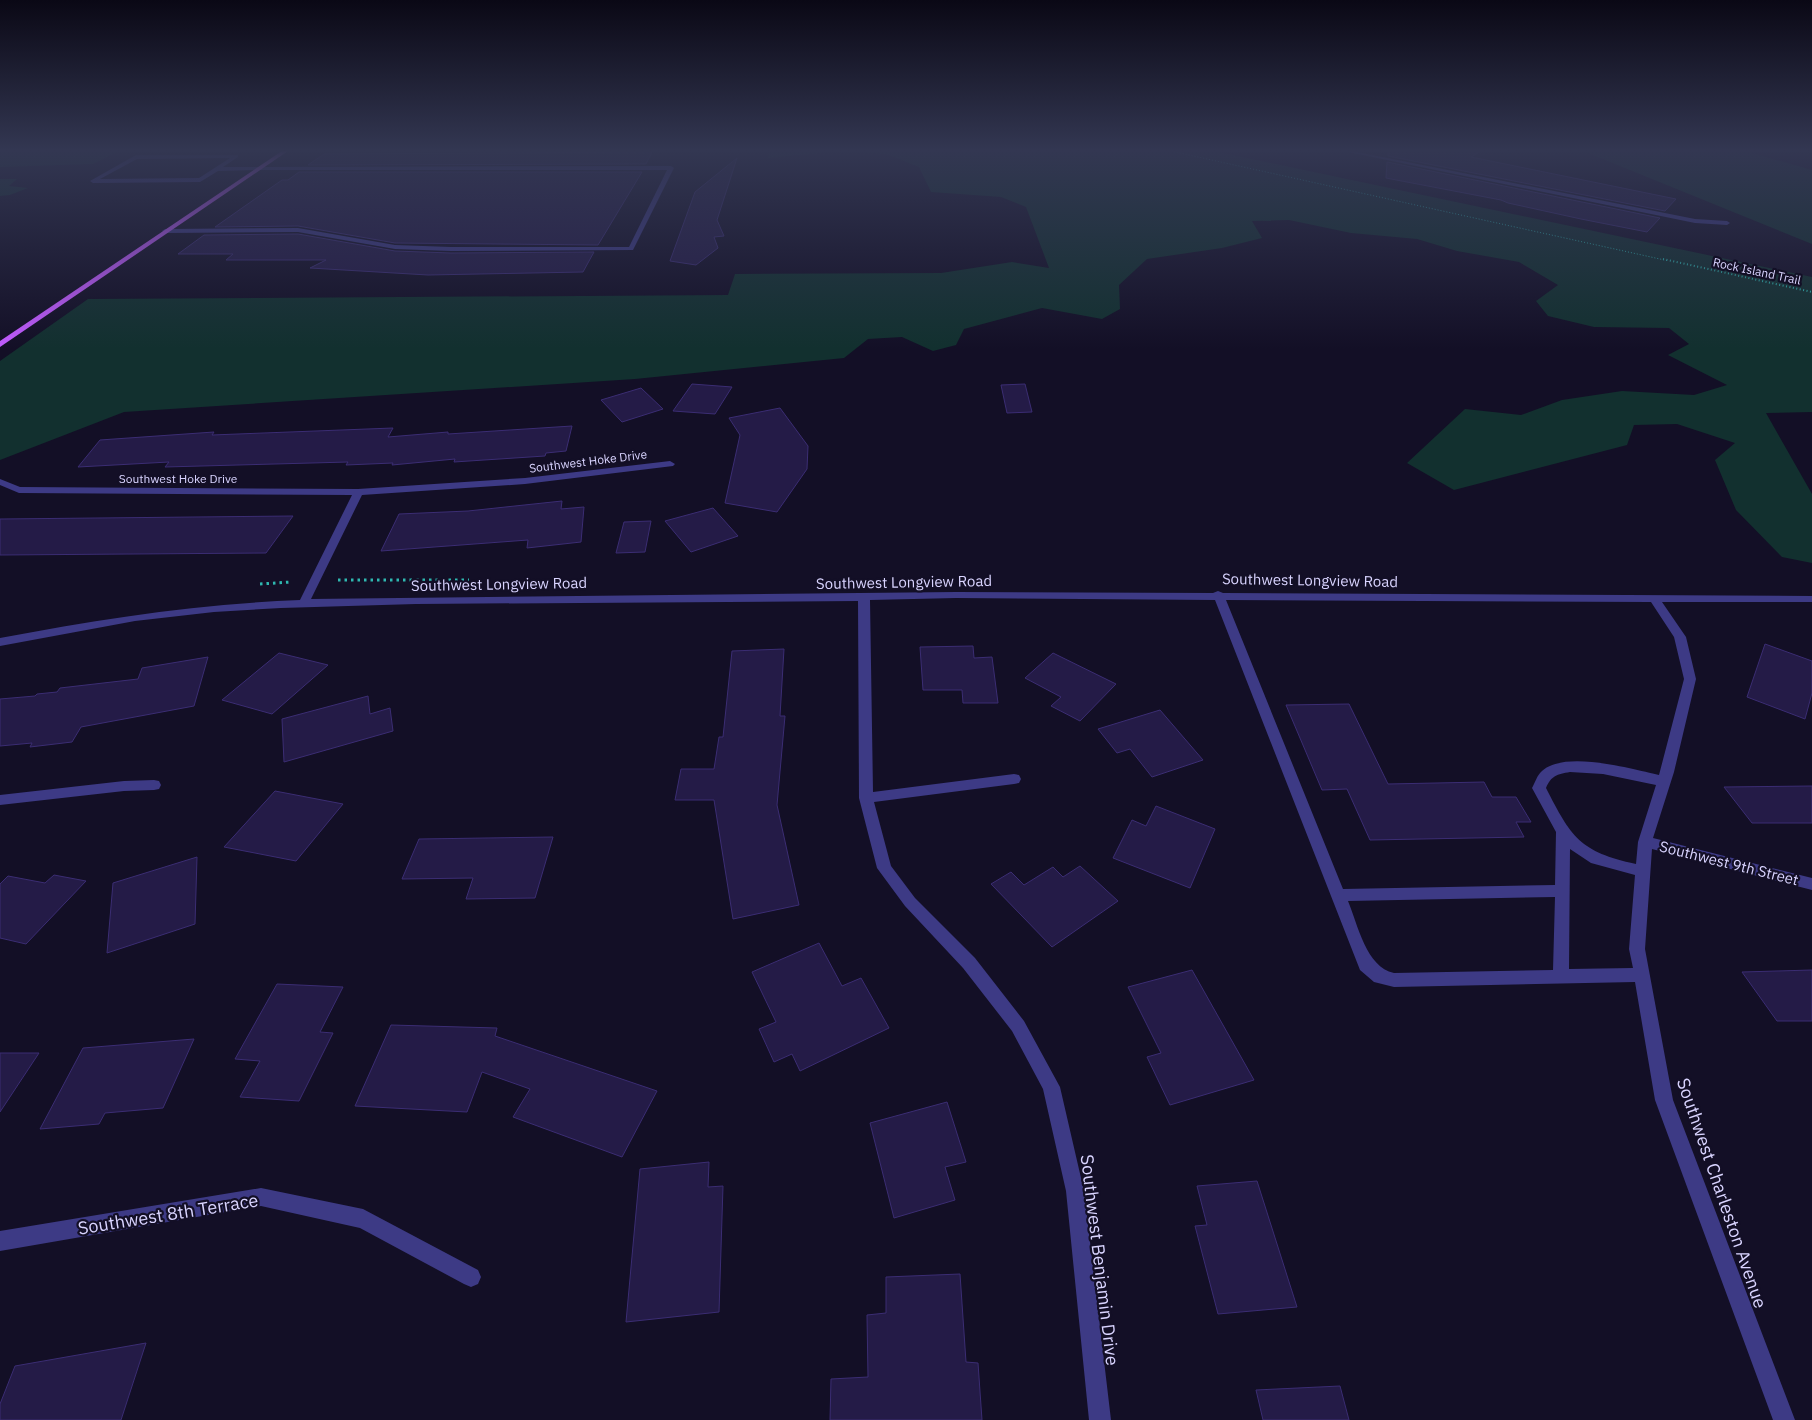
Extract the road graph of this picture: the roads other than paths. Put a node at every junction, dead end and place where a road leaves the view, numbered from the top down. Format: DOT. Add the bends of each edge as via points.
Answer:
graph roads {
  1 [pos="185,217"];
  2 [pos="648,217"];
  3 [pos="1677,217"];
  4 [pos="1727,223"];
  5 [pos="164,231"];
  6 [pos="0,345"];
  7 [pos="670,464"];
  8 [pos="0,482"];
  9 [pos="358,492"];
  10 [pos="1218,594"];
  11 [pos="864,598"];
  12 [pos="1655,599"];
  13 [pos="1812,599"];
  14 [pos="304,602"];
  15 [pos="0,642"];
  16 [pos="1014,779"];
  17 [pos="1663,781"];
  18 [pos="154,785"];
  19 [pos="866,798"];
  20 [pos="0,800"];
  21 [pos="1562,832"];
  22 [pos="1645,842"];
  23 [pos="1643,872"];
  24 [pos="1812,884"];
  25 [pos="1562,891"];
  26 [pos="1338,894"];
  27 [pos="1642,975"];
  28 [pos="1561,977"];
  29 [pos="0,1241"];
  30 [pos="471,1277"];
  31 [pos="1100,1420"];
  32 [pos="1784,1420"];
  1 -- 5 [label="main road"];
  2 -- 5 [label="street" via="632,250 432,249 395,247 298,230"];
  3 -- 4 [label="street"];
  5 -- 6 [label="main road"];
  7 -- 9 [label="street, Southwest Hoke Drive" via="525,481"];
  8 -- 9 [label="street, Southwest Hoke Drive" via="20,490"];
  9 -- 14 [label="street"];
  10 -- 11 [label="street, Southwest Longview Road"];
  10 -- 12 [label="street, Southwest Longview Road"];
  10 -- 26 [label="street"];
  11 -- 14 [label="street, Southwest Longview Road"];
  11 -- 19 [label="street, Southwest Benjamin Drive"];
  12 -- 13 [label="street, Southwest Longview Road"];
  12 -- 17 [label="street, Southwest Charleston Avenue" via="1680,637 1690,678"];
  14 -- 15 [label="street, Southwest Longview Road" via="181,612 77,626"];
  16 -- 19 [label="street"];
  17 -- 21 [label="street" via="1588,767 1564,766 1547,774 1539,788"];
  17 -- 22 [label="street, Southwest Charleston Avenue"];
  18 -- 20 [label="street"];
  19 -- 31 [label="street, Southwest Benjamin Drive" via="884,868 910,902 969,963 1018,1026 1051,1087 1075,1191"];
  21 -- 23 [label="street" via="1591,857"];
  21 -- 25 [label="street"];
  22 -- 23 [label="street, Southwest Charleston Avenue"];
  22 -- 24 [label="street, Southwest 9th Street"];
  23 -- 27 [label="street, Southwest Charleston Avenue" via="1637,948"];
  25 -- 26 [label="street"];
  25 -- 28 [label="street"];
  26 -- 28 [label="street" via="1366,964 1380,977 1394,980"];
  27 -- 28 [label="street"];
  27 -- 32 [label="street, Southwest Charleston Avenue" via="1664,1100"];
  29 -- 30 [label="street, Southwest 8th Terrace" via="261,1197 363,1219"];
}
